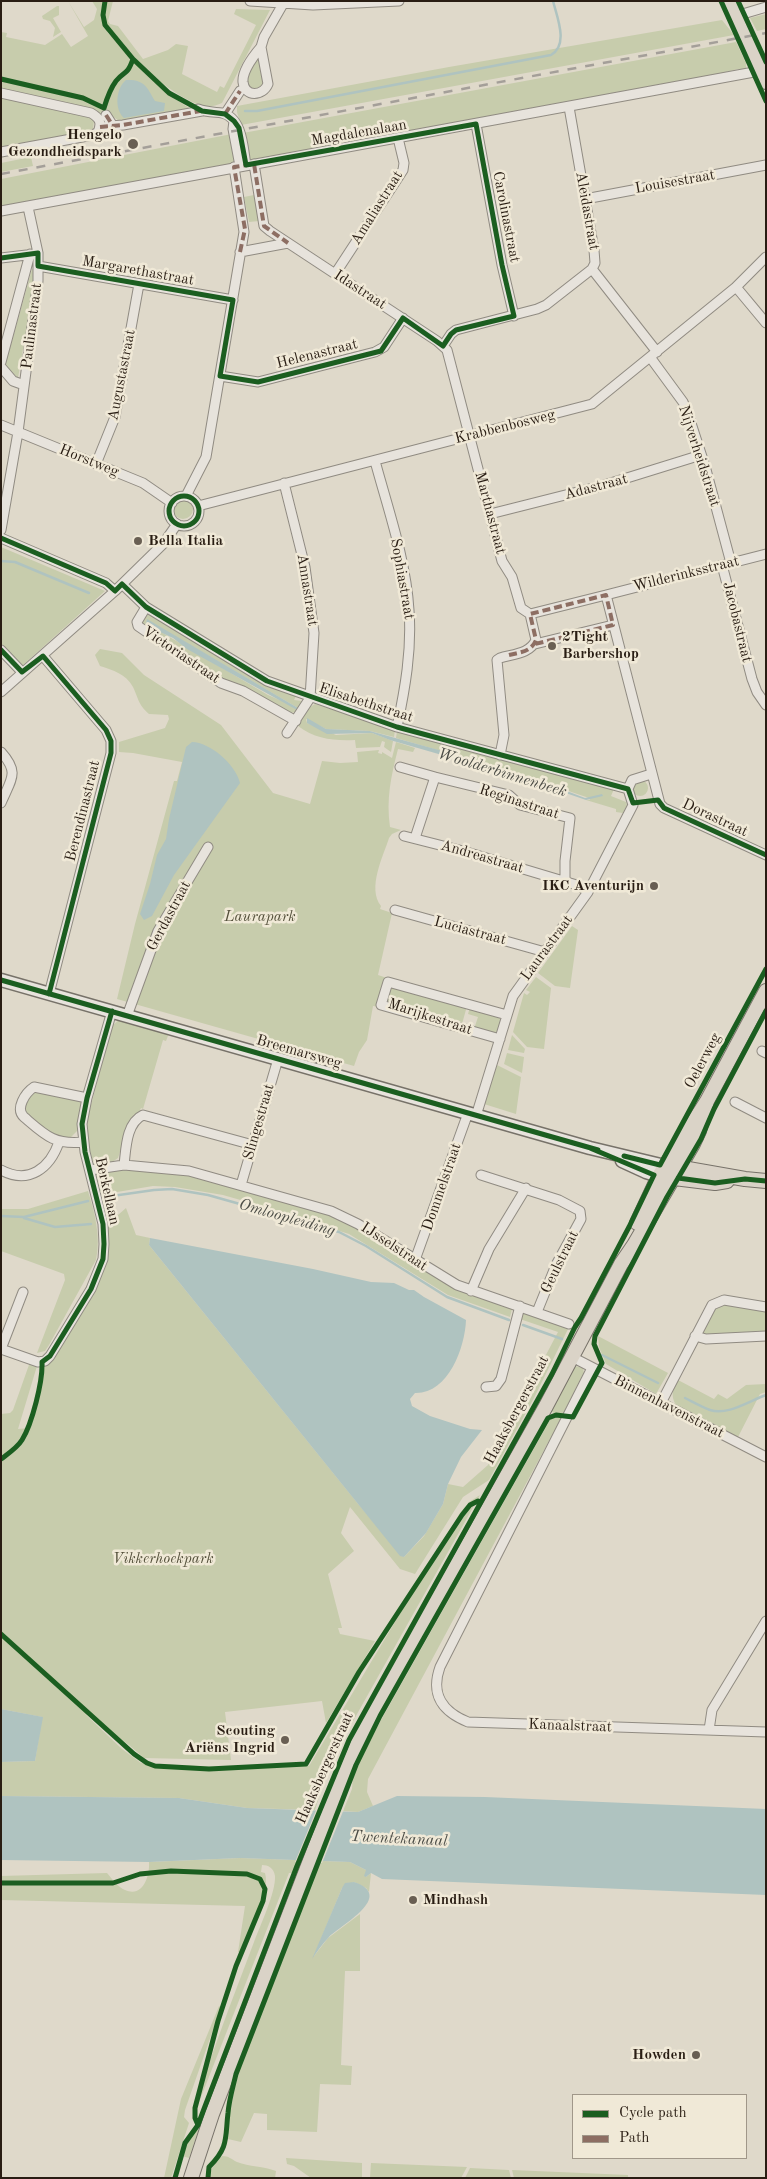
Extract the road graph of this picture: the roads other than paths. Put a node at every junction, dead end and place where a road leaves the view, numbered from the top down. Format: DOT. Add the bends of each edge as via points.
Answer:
graph roads {
  1 [pos="250,1"];
  2 [pos="383,1"];
  3 [pos="399,1"];
  4 [pos="730,1"];
  5 [pos="283,4"];
  6 [pos="766,7"];
  7 [pos="736,16"];
  8 [pos="261,46"];
  9 [pos="760,68"];
  10 [pos="766,82"];
  11 [pos="240,91"];
  12 [pos="1,92"];
  13 [pos="569,108"];
  14 [pos="225,114"];
  15 [pos="106,115"];
  16 [pos="157,119"];
  17 [pos="476,124"];
  18 [pos="113,126"];
  19 [pos="100,127"];
  20 [pos="159,128"];
  21 [pos="398,138"];
  22 [pos="1,152"];
  23 [pos="766,165"];
  24 [pos="243,166"];
  25 [pos="585,198"];
  26 [pos="28,207"];
  27 [pos="1,211"];
  28 [pos="288,243"];
  29 [pos="240,252"];
  30 [pos="34,254"];
  31 [pos="1,258"];
  32 [pos="766,258"];
  33 [pos="38,266"];
  34 [pos="592,269"];
  35 [pos="335,274"];
  36 [pos="139,284"];
  37 [pos="736,288"];
  38 [pos="233,300"];
  39 [pos="514,316"];
  40 [pos="404,318"];
  41 [pos="766,323"];
  42 [pos="443,346"];
  43 [pos="654,355"];
  44 [pos="1,362"];
  45 [pos="1,367"];
  46 [pos="220,376"];
  47 [pos="24,385"];
  48 [pos="1,426"];
  49 [pos="18,432"];
  50 [pos="470,436"];
  51 [pos="701,454"];
  52 [pos="375,461"];
  53 [pos="96,464"];
  54 [pos="284,483"];
  55 [pos="186,496"];
  56 [pos="172,503"];
  57 [pos="198,506"];
  58 [pos="490,514"];
  59 [pos="177,524"];
  60 [pos="1,530"];
  61 [pos="1,538"];
  62 [pos="766,554"];
  63 [pos="727,564"];
  64 [pos="119,587"];
  65 [pos="606,595"];
  66 [pos="146,607"];
  67 [pos="530,614"];
  68 [pos="614,625"];
  69 [pos="535,644"];
  70 [pos="1,650"];
  71 [pos="43,656"];
  72 [pos="22,672"];
  73 [pos="1,692"];
  74 [pos="310,698"];
  75 [pos="766,705"];
  76 [pos="296,721"];
  77 [pos="397,727"];
  78 [pos="287,733"];
  79 [pos="1,752"];
  80 [pos="500,755"];
  81 [pos="400,766"];
  82 [pos="651,774"];
  83 [pos="435,777"];
  84 [pos="628,789"];
  85 [pos="1,803"];
  86 [pos="404,836"];
  87 [pos="414,838"];
  88 [pos="208,847"];
  89 [pos="766,855"];
  90 [pos="565,882"];
  91 [pos="588,892"];
  92 [pos="395,910"];
  93 [pos="545,952"];
  94 [pos="3,984"];
  95 [pos="766,991"];
  96 [pos="49,994"];
  97 [pos="112,1011"];
  98 [pos="506,1014"];
  99 [pos="127,1016"];
  100 [pos="500,1039"];
  101 [pos="278,1059"];
  102 [pos="87,1098"];
  103 [pos="735,1102"];
  104 [pos="472,1115"];
  105 [pos="766,1118"];
  106 [pos="59,1142"];
  107 [pos="84,1142"];
  108 [pos="253,1145"];
  109 [pos="124,1166"];
  110 [pos="1,1170"];
  111 [pos="90,1170"];
  112 [pos="669,1172"];
  113 [pos="481,1175"];
  114 [pos="766,1181"];
  115 [pos="241,1185"];
  116 [pos="526,1188"];
  117 [pos="415,1260"];
  118 [pos="23,1292"];
  119 [pos="471,1292"];
  120 [pos="520,1306"];
  121 [pos="766,1307"];
  122 [pos="537,1312"];
  123 [pos="569,1324"];
  124 [pos="695,1336"];
  125 [pos="766,1336"];
  126 [pos="1,1349"];
  127 [pos="572,1357"];
  128 [pos="592,1368"];
  129 [pos="486,1387"];
  130 [pos="661,1403"];
  131 [pos="766,1457"];
  132 [pos="766,1621"];
  133 [pos="756,1637"];
  134 [pos="766,1642"];
  135 [pos="709,1730"];
  136 [pos="766,1732"];
  137 [pos="191,2178"];
  1 -- 5 [label="street"];
  2 -- 3 [label="street"];
  2 -- 5 [label="street"];
  4 -- 7 [label="main road"];
  5 -- 8 [label="street"];
  6 -- 7 [label="street"];
  7 -- 9 [label="main road"];
  8 -- 8 [label="street" via="243,78 244,88 249,93 262,92 268,84"];
  9 -- 10 [label="main road"];
  9 -- 13 [label="street, Magdalenalaan" via="754,72"];
  11 -- 14 [label="street"];
  12 -- 19 [label="street" via="91,113 98,117"];
  13 -- 17 [label="street, Magdalenalaan"];
  13 -- 25 [label="street, Aleidastraat"];
  14 -- 16 [label="street" via="200,110"];
  14 -- 24 [label="street" via="234,121 233,130"];
  15 -- 18 [label="street"];
  16 -- 18 [label="street"];
  16 -- 20 [label="street"];
  17 -- 21 [label="street, Magdalenalaan"];
  17 -- 39 [label="street, Carolinastraat"];
  18 -- 19 [label="street"];
  19 -- 22 [label="street" via="93,136"];
  21 -- 24 [label="street, Magdalenalaan"];
  21 -- 35 [label="street, Amaliastraat" via="403,170"];
  23 -- 25 [label="street, Louisestraat"];
  24 -- 26 [label="street, Magdalenalaan"];
  24 -- 28 [label="street, Idastraat" via="264,226"];
  24 -- 29 [label="street" via="244,229"];
  25 -- 34 [label="street, Aleidastraat" via="595,257"];
  26 -- 27 [label="street, Magdalenalaan"];
  26 -- 30 [label="street, Paulinastraat"];
  28 -- 29 [label="street"];
  28 -- 35 [label="street, Idastraat"];
  29 -- 38 [label="street"];
  30 -- 31 [label="street"];
  30 -- 33 [label="street, Paulinastraat"];
  30 -- 44 [label="street, Paulinastraat"];
  32 -- 37 [label="street, Krabbenbosweg"];
  33 -- 36 [label="street, Margarethastraat"];
  33 -- 47 [label="street, Paulinastraat"];
  34 -- 39 [label="street" via="546,305"];
  34 -- 43 [label="street, Aleidastraat"];
  35 -- 40 [label="street, Idastraat"];
  36 -- 38 [label="street, Margarethastraat"];
  36 -- 53 [label="street, Augustastraat" via="115,417"];
  37 -- 41 [label="street"];
  37 -- 43 [label="street, Krabbenbosweg"];
  38 -- 46 [label="street"];
  39 -- 42 [label="street" via="456,330"];
  40 -- 42 [label="street, Idastraat"];
  40 -- 46 [label="street, Helenastraat" via="384,348 375,352 258,382"];
  42 -- 50 [label="street" via="452,364"];
  43 -- 50 [label="street, Krabbenbosweg" via="592,404"];
  43 -- 51 [label="street, Nijverheidstraat" via="683,402"];
  45 -- 47 [label="street, Paulinastraat" via="13,381"];
  46 -- 55 [label="street" via="206,457"];
  47 -- 49 [label="street, Paulinastraat"];
  48 -- 49 [label="street, Horstweg"];
  49 -- 53 [label="street, Horstweg"];
  49 -- 60 [label="street, Paulinastraat"];
  50 -- 52 [label="street, Krabbenbosweg"];
  50 -- 58 [label="street, Marthastraat"];
  51 -- 58 [label="street, Adastraat" via="601,486"];
  51 -- 63 [label="street, Nijverheidstraat"];
  52 -- 54 [label="street, Krabbenbosweg"];
  52 -- 77 [label="street, Sophiastraat" via="401,561 409,609 406,684"];
  53 -- 56 [label="street, Horstweg" via="144,483"];
  54 -- 57 [label="street, Krabbenbosweg"];
  54 -- 74 [label="street, Annastraat" via="305,567 313,619"];
  55 -- 56 [label="street"];
  55 -- 57 [label="street"];
  56 -- 59 [label="street" via="170,513"];
  57 -- 59 [label="street" via="199,515 193,523 186,526"];
  58 -- 67 [label="street, Marthastraat" via="502,560 512,577 521,608"];
  59 -- 64 [label="street" via="163,544"];
  61 -- 64 [label="street, Elisabethstraat"];
  62 -- 63 [label="street, Wilderinksstraat"];
  63 -- 65 [label="street, Wilderinksstraat"];
  63 -- 75 [label="street, Jacobastraat" via="752,679"];
  64 -- 66 [label="street, Elisabethstraat"];
  64 -- 71 [label="street"];
  65 -- 67 [label="street, Wilderinksstraat"];
  65 -- 68 [label="street, Dorastraat"];
  66 -- 74 [label="street, Elisabethstraat" via="267,682"];
  66 -- 76 [label="street, Victoriastraat" via="138,626 221,683 243,690"];
  67 -- 69 [label="street"];
  68 -- 69 [label="street"];
  68 -- 82 [label="street, Dorastraat"];
  69 -- 80 [label="street" via="530,650 500,658 496,664 504,735"];
  70 -- 72 [label="street"];
  71 -- 72 [label="street"];
  71 -- 96 [label="street, Berendinastraat" via="106,730 112,745"];
  72 -- 73 [label="street"];
  74 -- 76 [label="street"];
  74 -- 77 [label="street, Elisabethstraat"];
  76 -- 78 [label="street"];
  77 -- 80 [label="street, Elisabethstraat"];
  79 -- 85 [label="street" via="11,764 13,775"];
  80 -- 84 [label="street, Elisabethstraat"];
  81 -- 83 [label="street, Reginastraat"];
  82 -- 84 [label="street" via="632,780"];
  82 -- 89 [label="street, Dorastraat" via="658,800 664,808"];
  83 -- 87 [label="street"];
  83 -- 90 [label="street, Reginastraat" via="509,795 520,804 570,818"];
  84 -- 91 [label="street, Laurastraat" via="633,805"];
  86 -- 87 [label="street, Andreastraat"];
  87 -- 90 [label="street, Andreastraat"];
  88 -- 99 [label="street, Gerdastraat" via="158,931"];
  90 -- 91 [label="street, Andreastraat"];
  91 -- 93 [label="street, Laurastraat"];
  92 -- 93 [label="street, Luciastraat"];
  93 -- 98 [label="street, Laurastraat" via="518,988"];
  94 -- 96 [label="street, Breemarsweg"];
  95 -- 112 [label="main road, Oelerweg" via="707,1100 699,1131"];
  96 -- 97 [label="street, Breemarsweg"];
  97 -- 99 [label="street, Breemarsweg"];
  97 -- 102 [label="street, Berkellaan"];
  98 -- 100 [label="street, Laurastraat"];
  98 -- 100 [label="street, Marijkestraat" via="388,982 381,1005"];
  99 -- 101 [label="street, Breemarsweg"];
  100 -- 104 [label="street, Laurastraat"];
  101 -- 104 [label="street, Breemarsweg"];
  101 -- 108 [label="street, Slingestraat"];
  102 -- 106 [label="street" via="40,1087 30,1089 19,1108 20,1114"];
  102 -- 107 [label="street, Berkellaan" via="82,1124"];
  103 -- 105 [label="street"];
  104 -- 112 [label="street, Breemarsweg"];
  104 -- 117 [label="street, Dommelstraat"];
  106 -- 107 [label="street, Berkellaan"];
  106 -- 110 [label="street" via="50,1162 39,1171 15,1174"];
  107 -- 111 [label="street, Berkellaan"];
  108 -- 109 [label="street" via="143,1115 132,1125"];
  108 -- 115 [label="street, Slingestraat"];
  109 -- 111 [label="street, IJsselstraat"];
  109 -- 115 [label="street, IJsselstraat" via="189,1171"];
  111 -- 126 [label="street, Berkellaan" via="103,1224 104,1244 91,1289 50,1356 42,1362"];
  112 -- 114 [label="main road, Breemarsweg"];
  112 -- 127 [label="main road, Haaksbergerstraat" via="634,1245"];
  113 -- 116 [label="street, Geulstraat"];
  115 -- 117 [label="street, IJsselstraat" via="331,1211"];
  116 -- 119 [label="street" via="489,1249"];
  116 -- 122 [label="street, Geulstraat" via="580,1211 581,1219 556,1265"];
  117 -- 119 [label="street, IJsselstraat"];
  118 -- 126 [label="street"];
  119 -- 120 [label="street, IJsselstraat"];
  120 -- 122 [label="street, IJsselstraat"];
  120 -- 129 [label="street" via="501,1379 496,1386"];
  121 -- 124 [label="street" via="724,1300 716,1302"];
  122 -- 123 [label="street, IJsselstraat"];
  124 -- 125 [label="street" via="706,1339"];
  124 -- 130 [label="street"];
  127 -- 128 [label="street, Binnenhavenstraat"];
  127 -- 137 [label="main road, Haaksbergerstraat" via="362,1733 212,2114"];
  128 -- 130 [label="street, Binnenhavenstraat"];
  128 -- 135 [label="street, Kanaalstraat" via="440,1667 436,1678 440,1700 455,1717 468,1722"];
  130 -- 131 [label="street, Binnenhavenstraat"];
  132 -- 133 [label="street"];
  133 -- 134 [label="street"];
  133 -- 135 [label="street" via="712,1710"];
  135 -- 136 [label="street, Kanaalstraat"];
}
